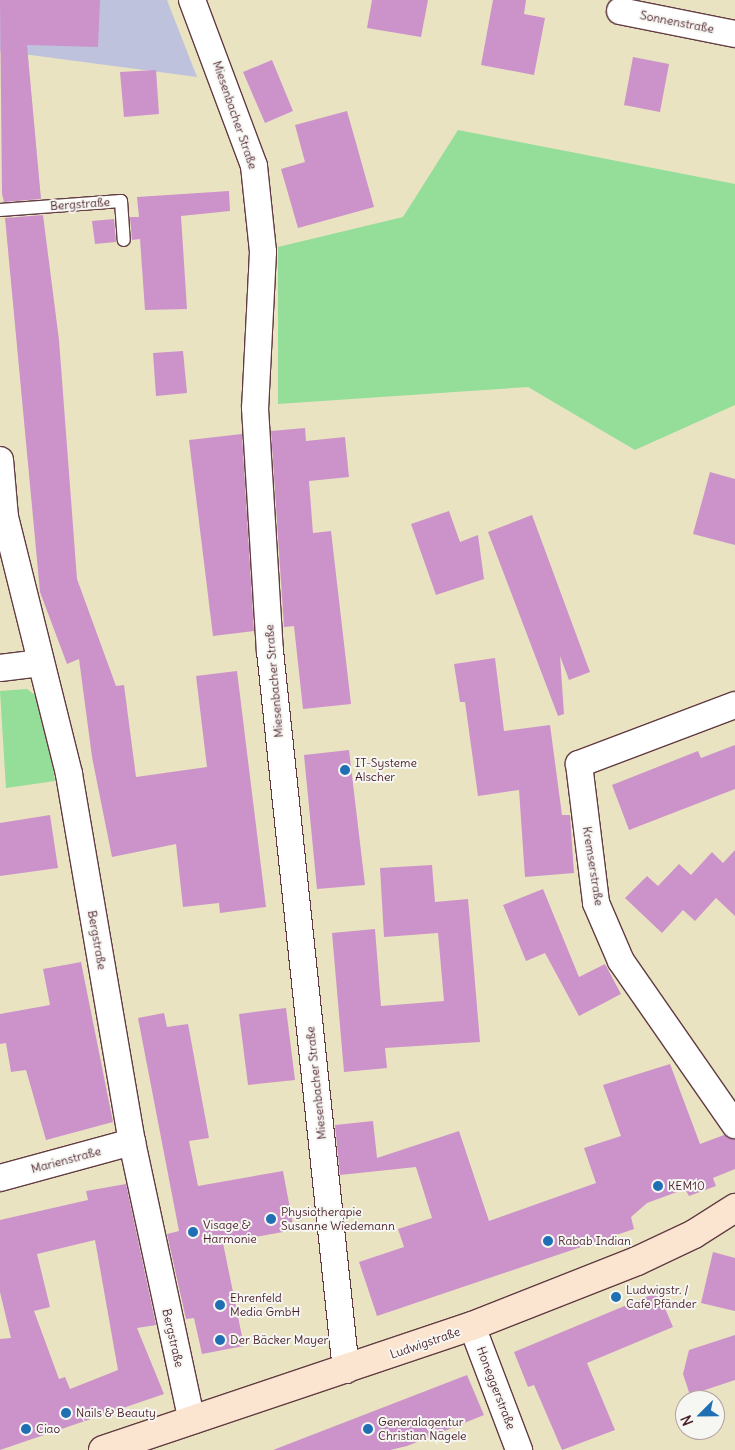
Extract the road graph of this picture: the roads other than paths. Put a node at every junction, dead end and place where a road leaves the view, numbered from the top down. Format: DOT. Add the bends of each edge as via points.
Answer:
graph roads {
  1 [pos="192,0"];
  2 [pos="620,11"];
  3 [pos="735,34"];
  4 [pos="0,210"];
  5 [pos="124,240"];
  6 [pos="0,460"];
  7 [pos="41,663"];
  8 [pos="0,668"];
  9 [pos="735,705"];
  10 [pos="735,1125"];
  11 [pos="132,1142"];
  12 [pos="0,1178"];
  13 [pos="729,1217"];
  14 [pos="472,1326"];
  15 [pos="346,1370"];
  16 [pos="192,1421"];
  17 [pos="103,1450"];
  18 [pos="519,1450"];
  1 -- 15 [label="street, Miesenbacher Straße" via="254,166 263,252 255,408 270,651"];
  2 -- 3 [label="street, Sonnenstraße"];
  4 -- 5 [label="lane, Bergstraße" via="121,201"];
  6 -- 7 [label="street, Bergstraße" via="5,517"];
  7 -- 8 [label="street"];
  7 -- 11 [label="street, Bergstraße" via="69,774"];
  9 -- 10 [label="street, Kremserstraße" via="579,764 596,903 622,961"];
  11 -- 12 [label="street, Marienstraße"];
  11 -- 16 [label="street, Bergstraße"];
  13 -- 14 [label="street, Ludwigstraße" via="637,1262"];
  14 -- 15 [label="street, Ludwigstraße"];
  14 -- 18 [label="street, Honeggerstraße"];
  15 -- 16 [label="street, Ludwigstraße"];
  16 -- 17 [label="street, Ludwigstraße"];
}
